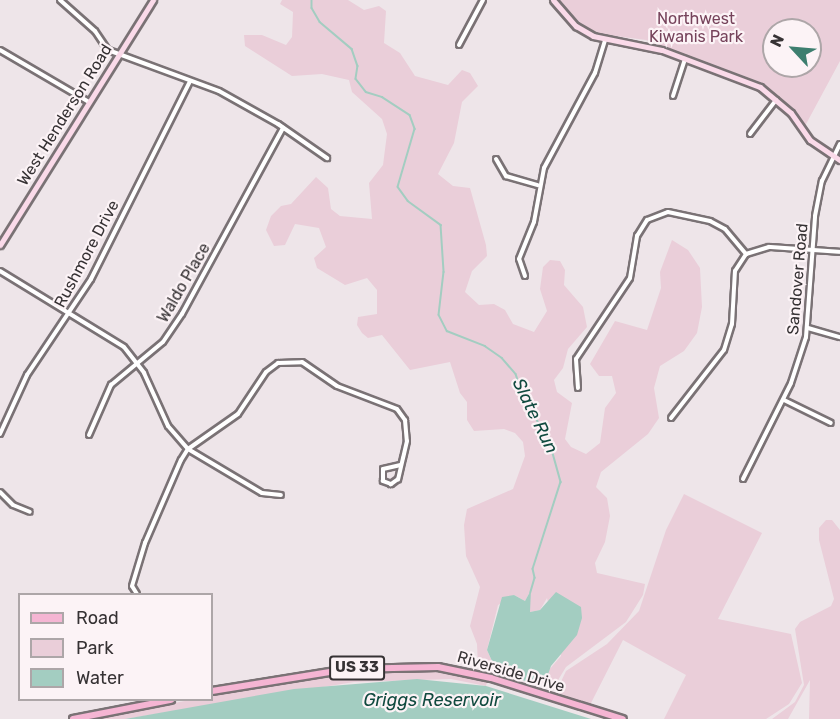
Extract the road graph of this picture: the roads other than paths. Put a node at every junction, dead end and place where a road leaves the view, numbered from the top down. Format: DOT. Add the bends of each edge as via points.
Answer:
graph roads {
  1 [pos="60,0"];
  2 [pos="153,0"];
  3 [pos="483,0"];
  4 [pos="553,0"];
  5 [pos="605,40"];
  6 [pos="459,45"];
  7 [pos="0,50"];
  8 [pos="117,55"];
  9 [pos="685,58"];
  10 [pos="190,81"];
  11 [pos="673,96"];
  12 [pos="777,100"];
  13 [pos="89,102"];
  14 [pos="283,128"];
  15 [pos="750,134"];
  16 [pos="840,144"];
  17 [pos="833,156"];
  18 [pos="327,158"];
  19 [pos="496,159"];
  20 [pos="840,160"];
  21 [pos="538,185"];
  22 [pos="0,244"];
  23 [pos="813,248"];
  24 [pos="840,252"];
  25 [pos="746,254"];
  26 [pos="0,271"];
  27 [pos="525,276"];
  28 [pos="71,312"];
  29 [pos="808,328"];
  30 [pos="840,337"];
  31 [pos="136,362"];
  32 [pos="578,388"];
  33 [pos="784,400"];
  34 [pos="670,418"];
  35 [pos="831,423"];
  36 [pos="0,434"];
  37 [pos="89,435"];
  38 [pos="188,449"];
  39 [pos="401,465"];
  40 [pos="743,479"];
  41 [pos="0,492"];
  42 [pos="281,495"];
  43 [pos="30,512"];
  44 [pos="136,593"];
  45 [pos="213,692"];
  46 [pos="161,701"];
  47 [pos="74,719"];
  48 [pos="623,719"];
  1 -- 8 [label="street" via="95,31 101,45"];
  2 -- 8 [label="street, West Henderson Road"];
  3 -- 6 [label="street"];
  4 -- 5 [label="street" via="576,26"];
  5 -- 9 [label="street"];
  5 -- 21 [label="street" via="600,62"];
  7 -- 13 [label="street"];
  8 -- 10 [label="street"];
  8 -- 13 [label="street, West Henderson Road"];
  9 -- 11 [label="street"];
  9 -- 12 [label="street" via="742,78"];
  10 -- 14 [label="street" via="219,91"];
  10 -- 28 [label="street, Rushmore Drive"];
  12 -- 15 [label="street"];
  12 -- 17 [label="street" via="810,140"];
  13 -- 22 [label="street, West Henderson Road"];
  14 -- 18 [label="street"];
  14 -- 31 [label="street, Waldo Place" via="182,314 163,342"];
  16 -- 17 [label="street, Sandover Road"];
  17 -- 20 [label="street"];
  17 -- 23 [label="street, Sandover Road" via="822,181"];
  19 -- 21 [label="street" via="506,176"];
  21 -- 27 [label="street" via="534,222 519,259"];
  23 -- 24 [label="street"];
  23 -- 25 [label="street" via="760,248"];
  23 -- 29 [label="street, Sandover Road"];
  25 -- 32 [label="street" via="724,228 710,221 668,212 647,220 637,236 630,278 576,359"];
  25 -- 34 [label="street" via="735,271 732,324 724,350 708,376 679,403"];
  26 -- 28 [label="street"];
  28 -- 31 [label="street" via="117,340"];
  28 -- 36 [label="street, Rushmore Drive" via="27,375"];
  29 -- 30 [label="street"];
  29 -- 33 [label="street, Sandover Road"];
  31 -- 37 [label="street, Waldo Place" via="111,385"];
  31 -- 38 [label="street" via="168,426"];
  33 -- 35 [label="street"];
  33 -- 40 [label="street, Sandover Road"];
  38 -- 39 [label="street" via="238,414 266,372 290,360 302,362 354,394 396,408 407,428"];
  38 -- 42 [label="street" via="262,493"];
  38 -- 44 [label="street" via="145,543 132,586"];
  39 -- 39 [label="street" via="383,469 383,482 395,483"];
  41 -- 43 [label="street" via="13,505"];
  45 -- 48 [label="main road, Riverside Drive / US 33" via="348,669 408,665 456,669"];
  46 -- 47 [label="main road"];
}
